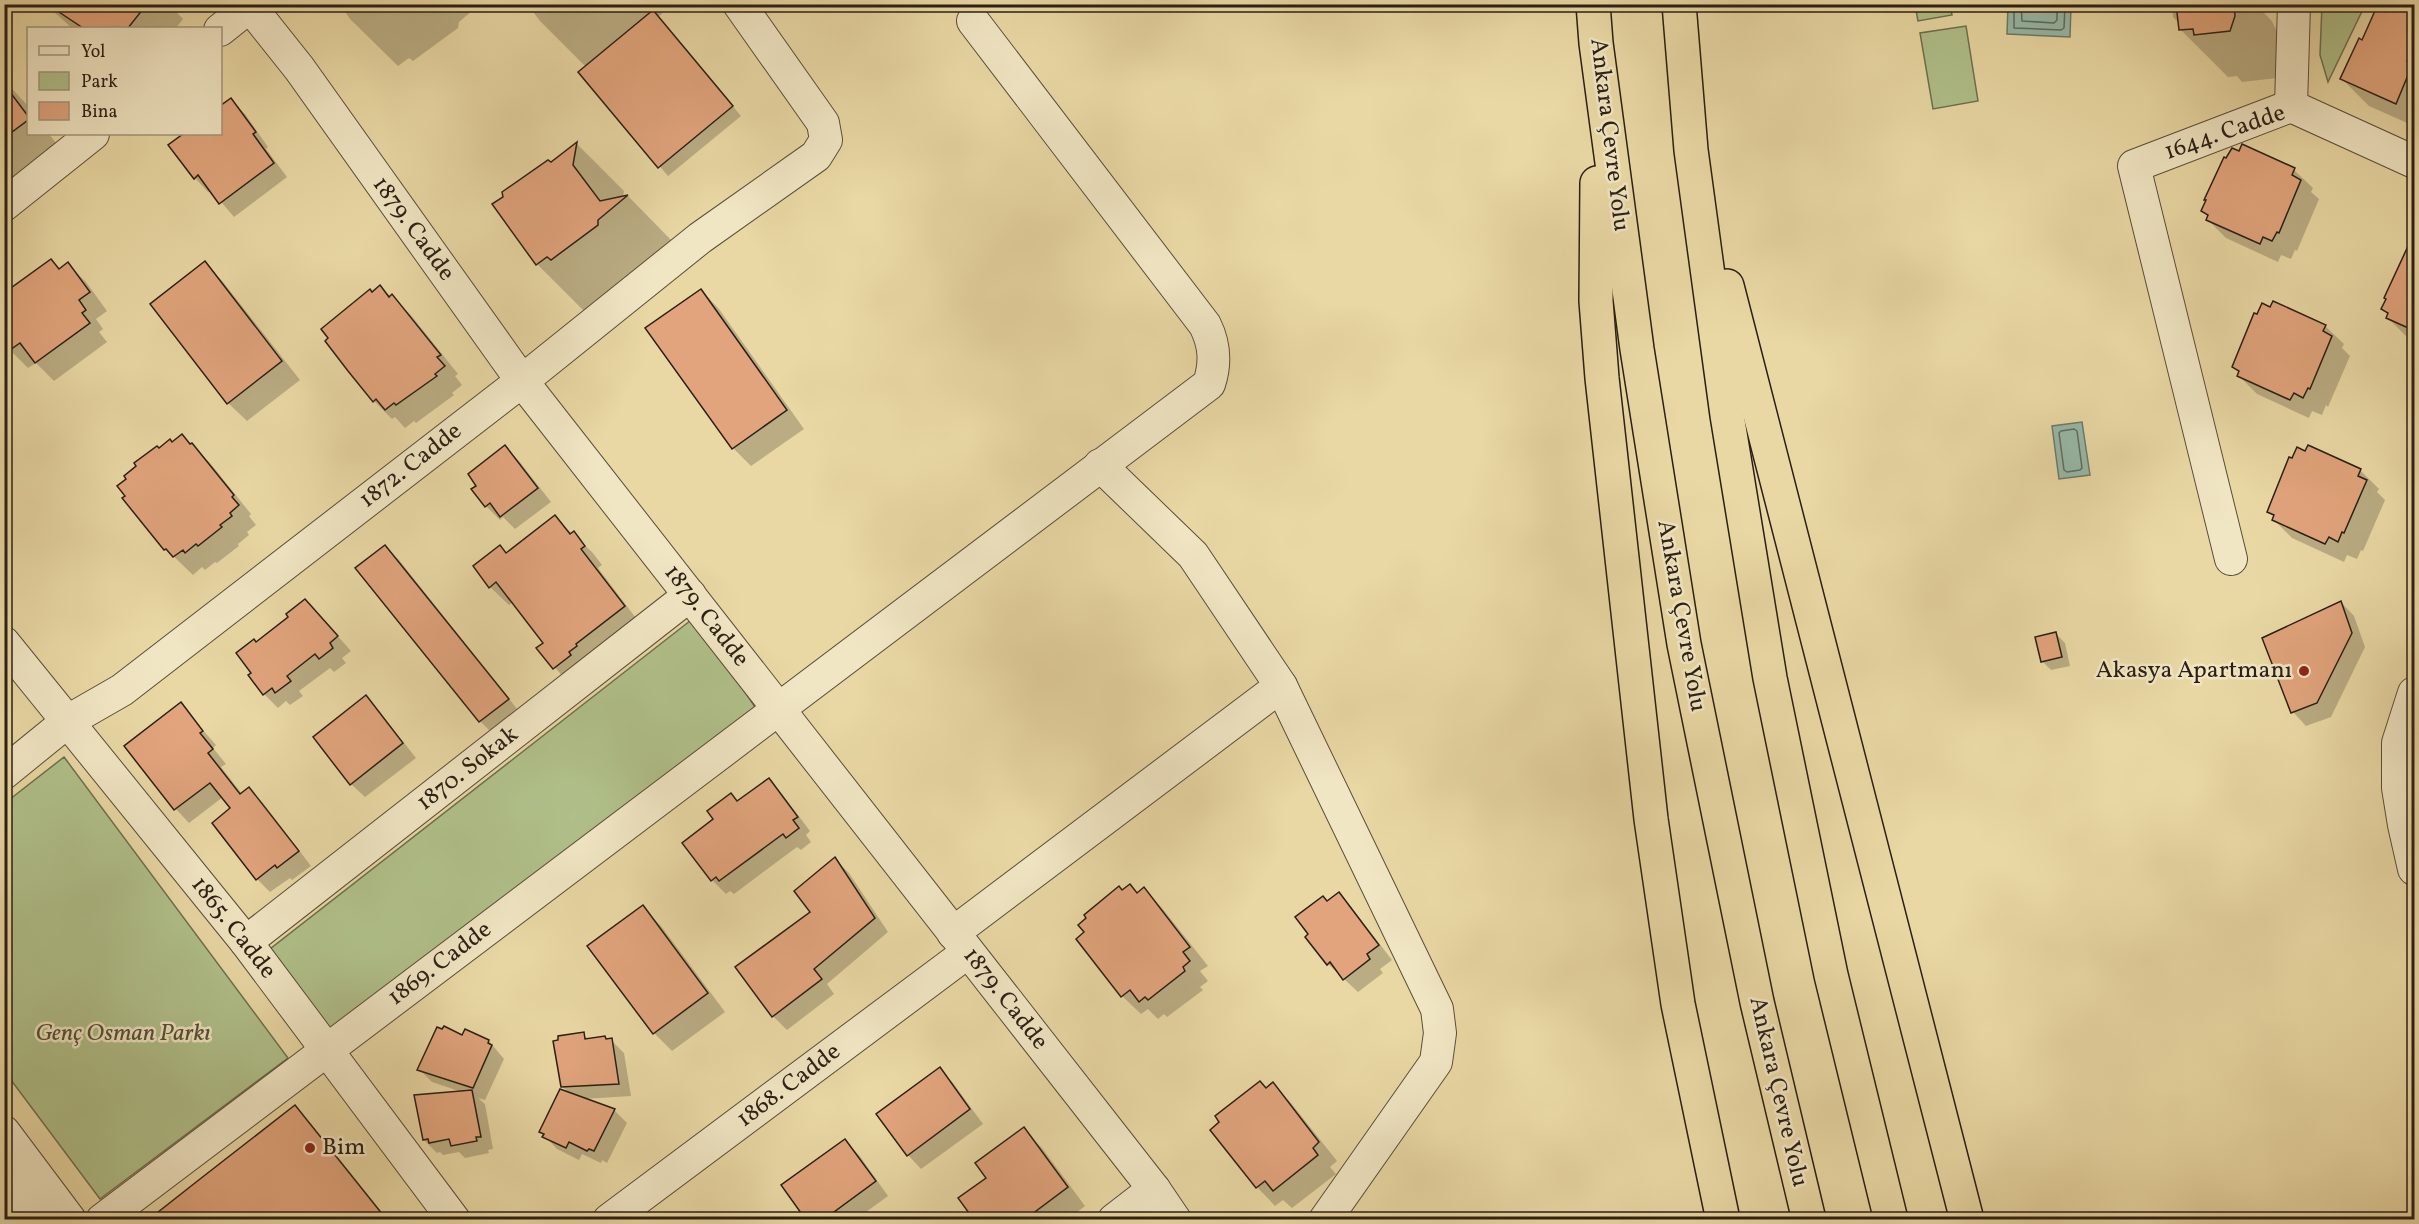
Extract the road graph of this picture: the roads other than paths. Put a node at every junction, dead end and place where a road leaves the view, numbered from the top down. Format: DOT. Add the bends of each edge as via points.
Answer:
graph roads {
  1 [pos="739,4"];
  2 [pos="1593,4"];
  3 [pos="1679,4"];
  4 [pos="2294,4"];
  5 [pos="249,5"];
  6 [pos="973,21"];
  7 [pos="222,28"];
  8 [pos="1596,43"];
  9 [pos="2290,106"];
  10 [pos="92,135"];
  11 [pos="1690,150"];
  12 [pos="2415,162"];
  13 [pos="4,205"];
  14 [pos="522,381"];
  15 [pos="1100,465"];
  16 [pos="2231,559"];
  17 [pos="690,595"];
  18 [pos="4,643"];
  19 [pos="1281,686"];
  20 [pos="2415,693"];
  21 [pos="778,709"];
  22 [pos="68,721"];
  23 [pos="4,773"];
  24 [pos="2415,869"];
  25 [pos="246,942"];
  26 [pos="961,942"];
  27 [pos="326,1050"];
  28 [pos="4,1131"];
  29 [pos="4,1183"];
  30 [pos="1154,1189"];
  31 [pos="32,1220"];
  32 [pos="70,1220"];
  33 [pos="102,1220"];
  34 [pos="454,1220"];
  35 [pos="609,1220"];
  36 [pos="1114,1220"];
  37 [pos="1175,1220"];
  38 [pos="1325,1220"];
  39 [pos="1723,1220"];
  40 [pos="1809,1220"];
  41 [pos="1891,1220"];
  42 [pos="1967,1220"];
  1 -- 14 [label="street, 1872. Cadde" via="823,123 825,140 816,156 700,238"];
  2 -- 8 [label="highway, Ankara Çevre Yolu"];
  3 -- 11 [label="highway"];
  4 -- 9 [label="street"];
  5 -- 7 [label="street"];
  5 -- 14 [label="street, 1879. Cadde" via="299,68"];
  6 -- 15 [label="street, 1869. Cadde" via="1210,335 1214,358 1209,384"];
  8 -- 39 [label="highway" via="1596,301 1639,724 1678,1004"];
  8 -- 40 [label="highway, Ankara Çevre Yolu" via="1637,349 1684,644 1757,1002"];
  9 -- 12 [label="street, 1644. Cadde"];
  9 -- 16 [label="street, 1644. Cadde" via="2134,166"];
  10 -- 13 [label="street"];
  11 -- 41 [label="highway" via="1727,415 1770,678 1831,975"];
  11 -- 42 [label="highway" via="1768,438"];
  14 -- 17 [label="street, 1879. Cadde"];
  14 -- 22 [label="street, 1872. Cadde" via="122,690"];
  15 -- 19 [label="street" via="1193,555"];
  15 -- 21 [label="street, 1869. Cadde"];
  17 -- 21 [label="street, 1879. Cadde"];
  17 -- 25 [label="street, 1870. Sokak"];
  18 -- 22 [label="street, 1865. Cadde"];
  19 -- 26 [label="street, 1868. Cadde"];
  19 -- 38 [label="street" via="1428,986 1439,1021 1436,1062"];
  20 -- 24 [label="street" via="2398,743 2398,788"];
  21 -- 26 [label="street, 1879. Cadde"];
  21 -- 27 [label="street, 1869. Cadde"];
  22 -- 23 [label="street, 1872. Cadde"];
  22 -- 25 [label="street, 1865. Cadde"];
  25 -- 27 [label="street, 1865. Cadde"];
  26 -- 30 [label="street, 1879. Cadde"];
  26 -- 35 [label="street, 1868. Cadde"];
  27 -- 33 [label="street, 1869. Cadde"];
  27 -- 34 [label="street, 1865. Cadde"];
  28 -- 32 [label="street"];
  29 -- 31 [label="street"];
  30 -- 36 [label="street"];
  30 -- 37 [label="street, 1879. Cadde"];
}
